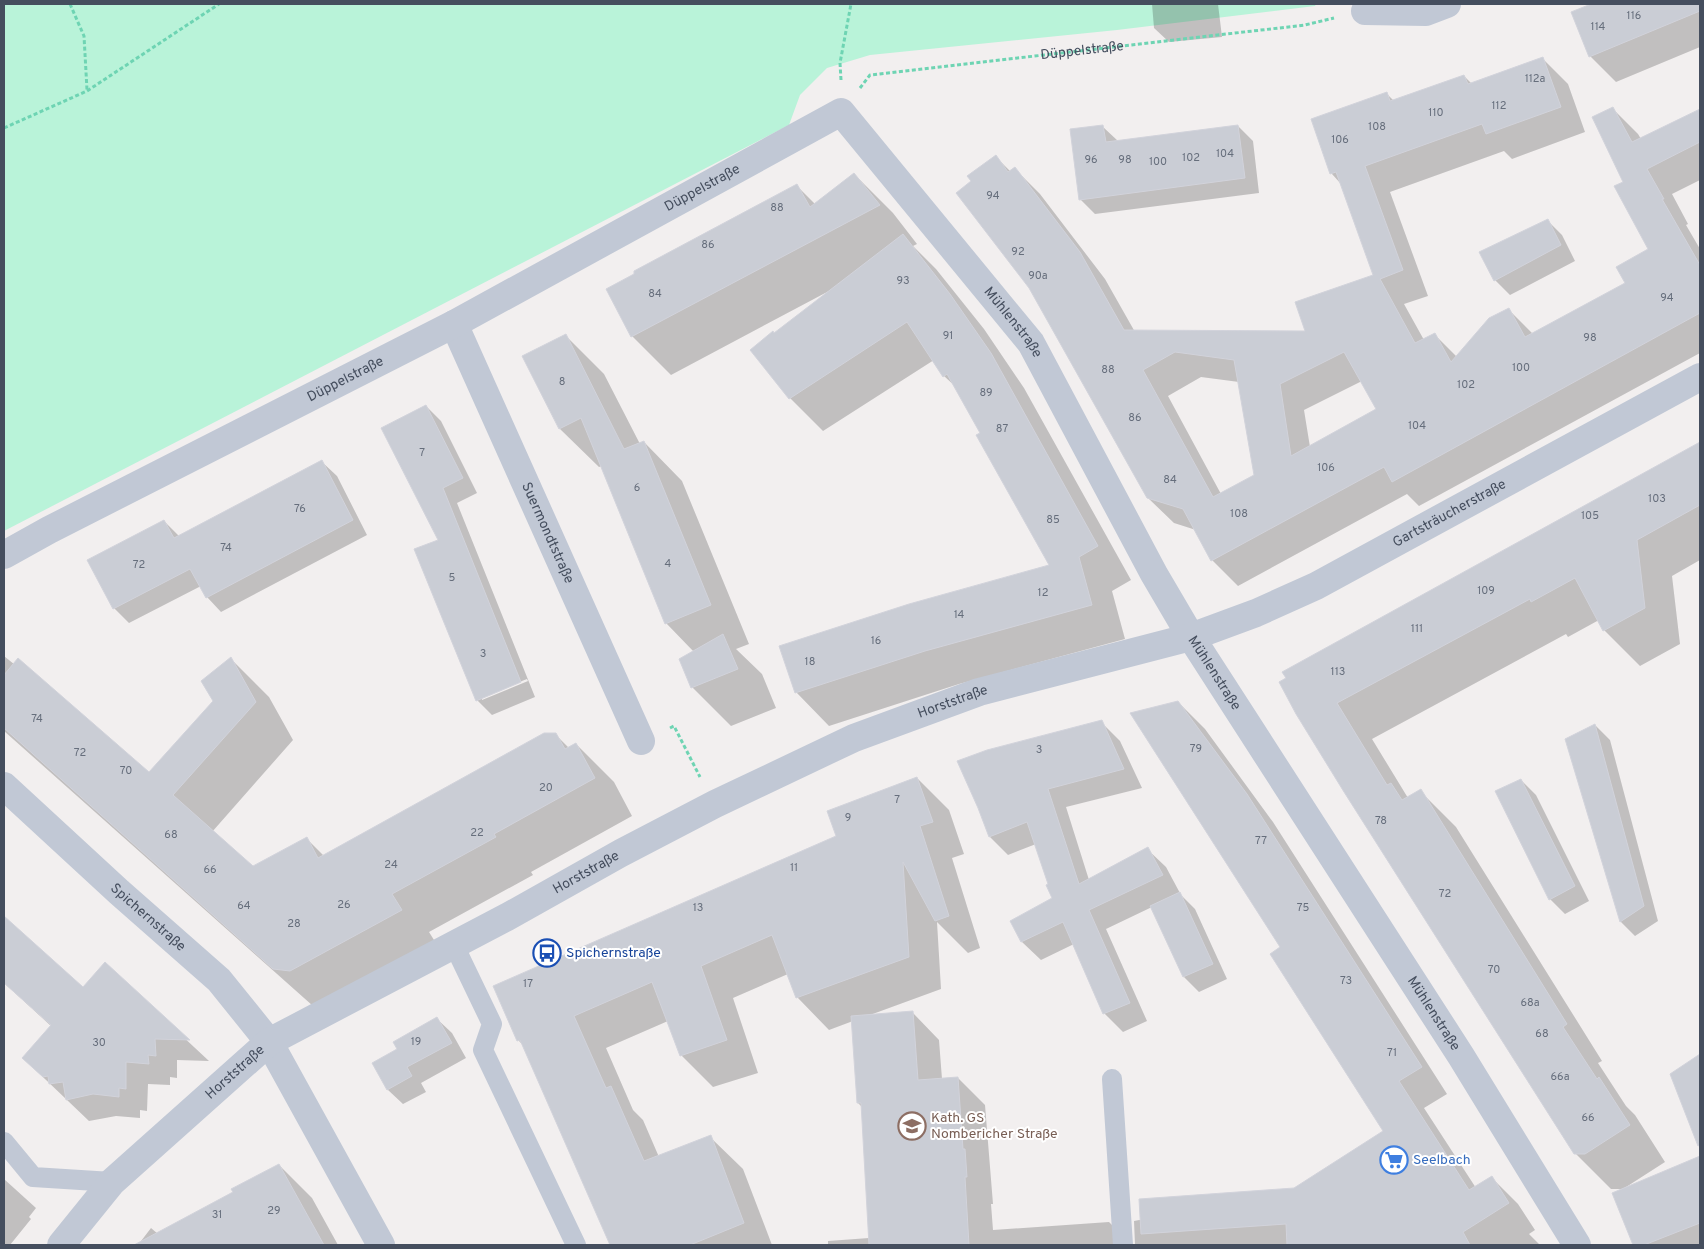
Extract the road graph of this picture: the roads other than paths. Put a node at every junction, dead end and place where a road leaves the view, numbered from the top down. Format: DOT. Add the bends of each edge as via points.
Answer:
graph roads {
  1 [pos="1447,4"];
  2 [pos="1365,11"];
  3 [pos="841,112"];
  4 [pos="454,324"];
  5 [pos="1700,377"];
  6 [pos="4,555"];
  7 [pos="1191,637"];
  8 [pos="641,741"];
  9 [pos="4,786"];
  10 [pos="454,945"];
  11 [pos="269,1042"];
  12 [pos="1112,1079"];
  13 [pos="4,1142"];
  14 [pos="112,1182"];
  15 [pos="61,1245"];
  16 [pos="381,1245"];
  17 [pos="576,1245"];
  18 [pos="1123,1245"];
  19 [pos="1577,1245"];
  1 -- 2 [label="street" via="1426,12"];
  3 -- 4 [label="street, Düppelstraße"];
  3 -- 7 [label="street, Mühlenstraße" via="1030,343"];
  4 -- 6 [label="street, Düppelstraße"];
  4 -- 8 [label="street, Suermondtstraße"];
  5 -- 7 [label="street, Gartsträucherstraße" via="1316,586"];
  7 -- 10 [label="street, Horststraße" via="979,692 854,738 715,804"];
  7 -- 19 [label="street, Mühlenstraße" via="1461,1056"];
  9 -- 11 [label="street, Spichernstraße" via="219,980"];
  10 -- 11 [label="street, Horststraße"];
  10 -- 17 [label="lane" via="492,1024 483,1050"];
  11 -- 14 [label="street, Horststraße"];
  11 -- 16 [label="street, Spichernstraße"];
  12 -- 18 [label="lane"];
  13 -- 14 [label="lane" via="33,1177"];
  14 -- 15 [label="street, Horststraße"];
}
